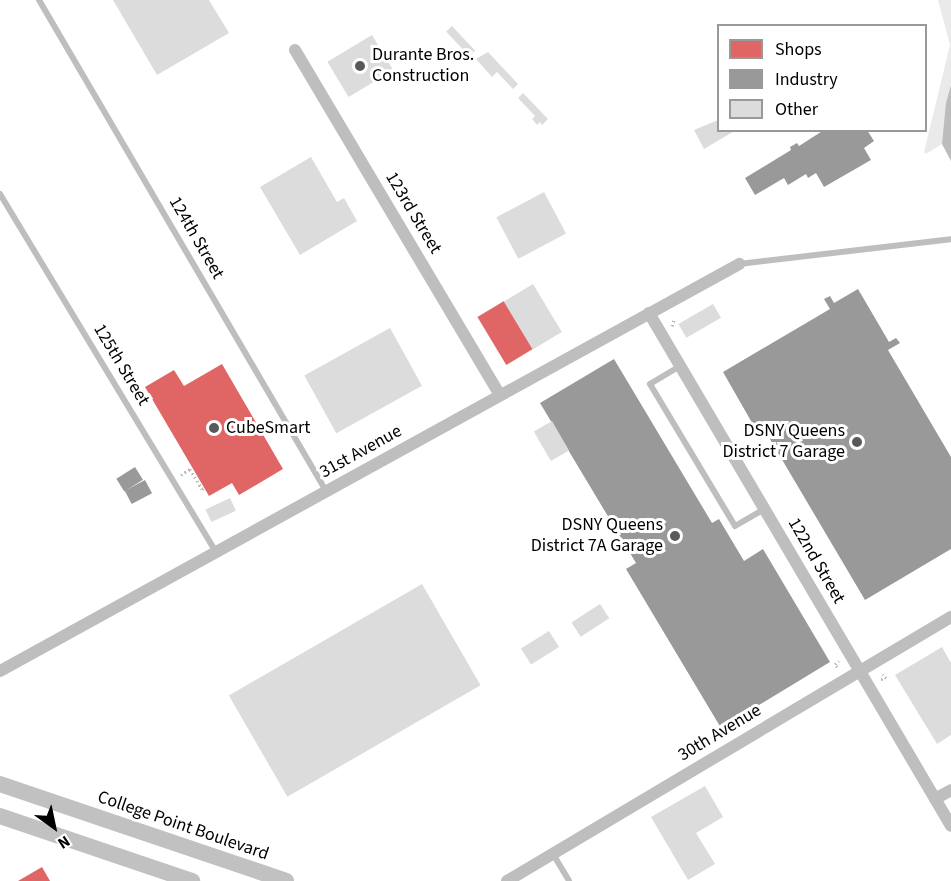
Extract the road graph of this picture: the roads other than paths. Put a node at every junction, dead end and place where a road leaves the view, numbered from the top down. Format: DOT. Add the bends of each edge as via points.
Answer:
graph roads {
  1 [pos="39,0"];
  2 [pos="295,50"];
  3 [pos="0,194"];
  4 [pos="951,239"];
  5 [pos="739,264"];
  6 [pos="649,313"];
  7 [pos="680,366"];
  8 [pos="500,395"];
  9 [pos="326,491"];
  10 [pos="764,509"];
  11 [pos="216,552"];
  12 [pos="951,617"];
  13 [pos="0,671"];
  14 [pos="860,671"];
  15 [pos="0,784"];
  16 [pos="951,790"];
  17 [pos="935,799"];
  18 [pos="0,816"];
  19 [pos="951,826"];
  20 [pos="553,854"];
  21 [pos="192,881"];
  22 [pos="286,881"];
  23 [pos="507,881"];
  24 [pos="569,881"];
  1 -- 9 [label="lane, 124th Street"];
  2 -- 8 [label="street, 123rd Street"];
  3 -- 11 [label="lane, 125th Street"];
  4 -- 5 [label="lane"];
  5 -- 6 [label="street, 31st Avenue"];
  6 -- 7 [label="street, 122nd Street"];
  6 -- 8 [label="street, 31st Avenue"];
  7 -- 10 [label="street, 122nd Street"];
  7 -- 10 [label="lane" via="650,384 735,526"];
  8 -- 9 [label="street, 31st Avenue"];
  9 -- 11 [label="street, 31st Avenue"];
  10 -- 14 [label="street, 122nd Street"];
  11 -- 13 [label="street, 31st Avenue"];
  12 -- 14 [label="street, 30th Avenue"];
  14 -- 17 [label="street, 122nd Street"];
  14 -- 20 [label="street, 30th Avenue"];
  15 -- 22 [label="main road, College Point Boulevard"];
  16 -- 17 [label="street"];
  17 -- 19 [label="street, 122nd Street"];
  18 -- 21 [label="main road"];
  20 -- 23 [label="street, 30th Avenue"];
  20 -- 24 [label="lane"];
}
